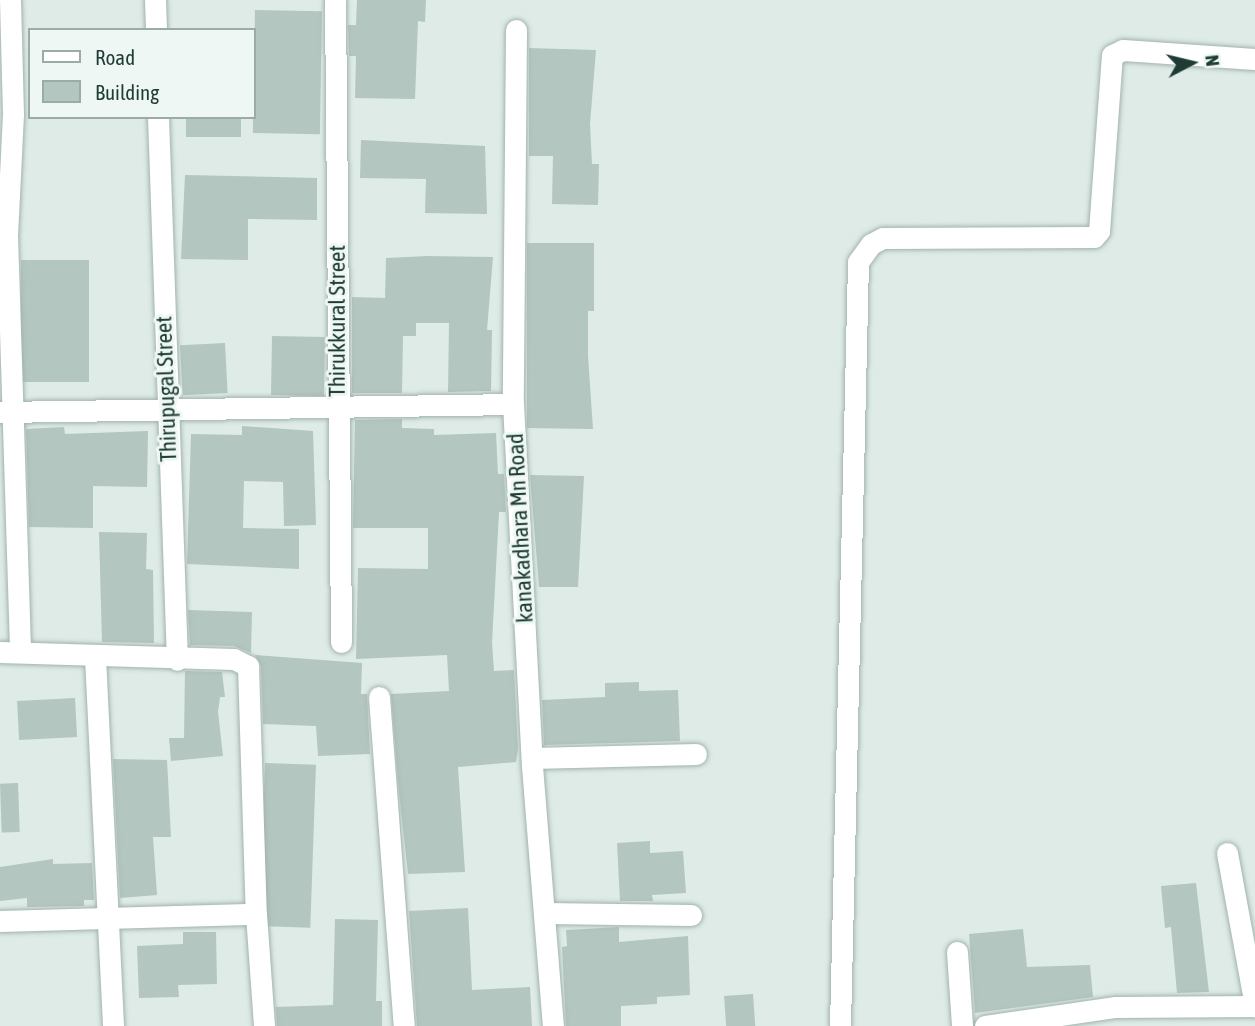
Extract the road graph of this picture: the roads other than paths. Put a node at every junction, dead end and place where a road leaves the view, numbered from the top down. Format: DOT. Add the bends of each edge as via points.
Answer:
graph roads {
  1 [pos="10,0"];
  2 [pos="155,0"];
  3 [pos="335,0"];
  4 [pos="156,28"];
  5 [pos="516,30"];
  6 [pos="1255,59"];
  7 [pos="7,114"];
  8 [pos="159,119"];
  9 [pos="3,235"];
  10 [pos="513,404"];
  11 [pos="338,406"];
  12 [pos="167,409"];
  13 [pos="5,412"];
  14 [pos="341,642"];
  15 [pos="10,652"];
  16 [pos="95,657"];
  17 [pos="177,660"];
  18 [pos="379,698"];
  19 [pos="696,754"];
  20 [pos="532,758"];
  21 [pos="1227,853"];
  22 [pos="545,913"];
  23 [pos="256,914"];
  24 [pos="691,915"];
  25 [pos="108,920"];
  26 [pos="0,921"];
  27 [pos="957,952"];
  28 [pos="1255,1006"];
  29 [pos="1116,1016"];
  30 [pos="113,1026"];
  31 [pos="264,1026"];
  32 [pos="404,1026"];
  33 [pos="553,1026"];
  34 [pos="840,1026"];
  35 [pos="962,1026"];
  36 [pos="985,1026"];
  1 -- 7 [label="street"];
  2 -- 4 [label="street"];
  3 -- 11 [label="street, Thirukkural Street"];
  5 -- 10 [label="street, kanakadhara Mn Road"];
  6 -- 34 [label="street" via="1124,50 1112,55 1099,232 1094,237 883,238 871,244 858,262"];
  7 -- 9 [label="street"];
  8 -- 12 [label="street, Thirupugal Street"];
  9 -- 13 [label="street"];
  10 -- 11 [label="street"];
  10 -- 20 [label="street, kanakadhara Mn Road"];
  11 -- 12 [label="street"];
  11 -- 14 [label="street, Thirukkural Street"];
  12 -- 13 [label="street"];
  12 -- 17 [label="street, Thirupugal Street"];
  13 -- 15 [label="street"];
  15 -- 16 [label="street"];
  16 -- 17 [label="street"];
  16 -- 25 [label="street"];
  17 -- 23 [label="street" via="234,659 248,666"];
  18 -- 32 [label="street"];
  19 -- 20 [label="street"];
  20 -- 22 [label="street, kanakadhara Mn Road"];
  21 -- 28 [label="street"];
  22 -- 24 [label="street"];
  22 -- 33 [label="street, kanakadhara Mn Road"];
  23 -- 25 [label="street"];
  23 -- 31 [label="street"];
  25 -- 26 [label="street"];
  25 -- 30 [label="street"];
  27 -- 35 [label="street"];
  28 -- 29 [label="street"];
  29 -- 36 [label="street"];
}
